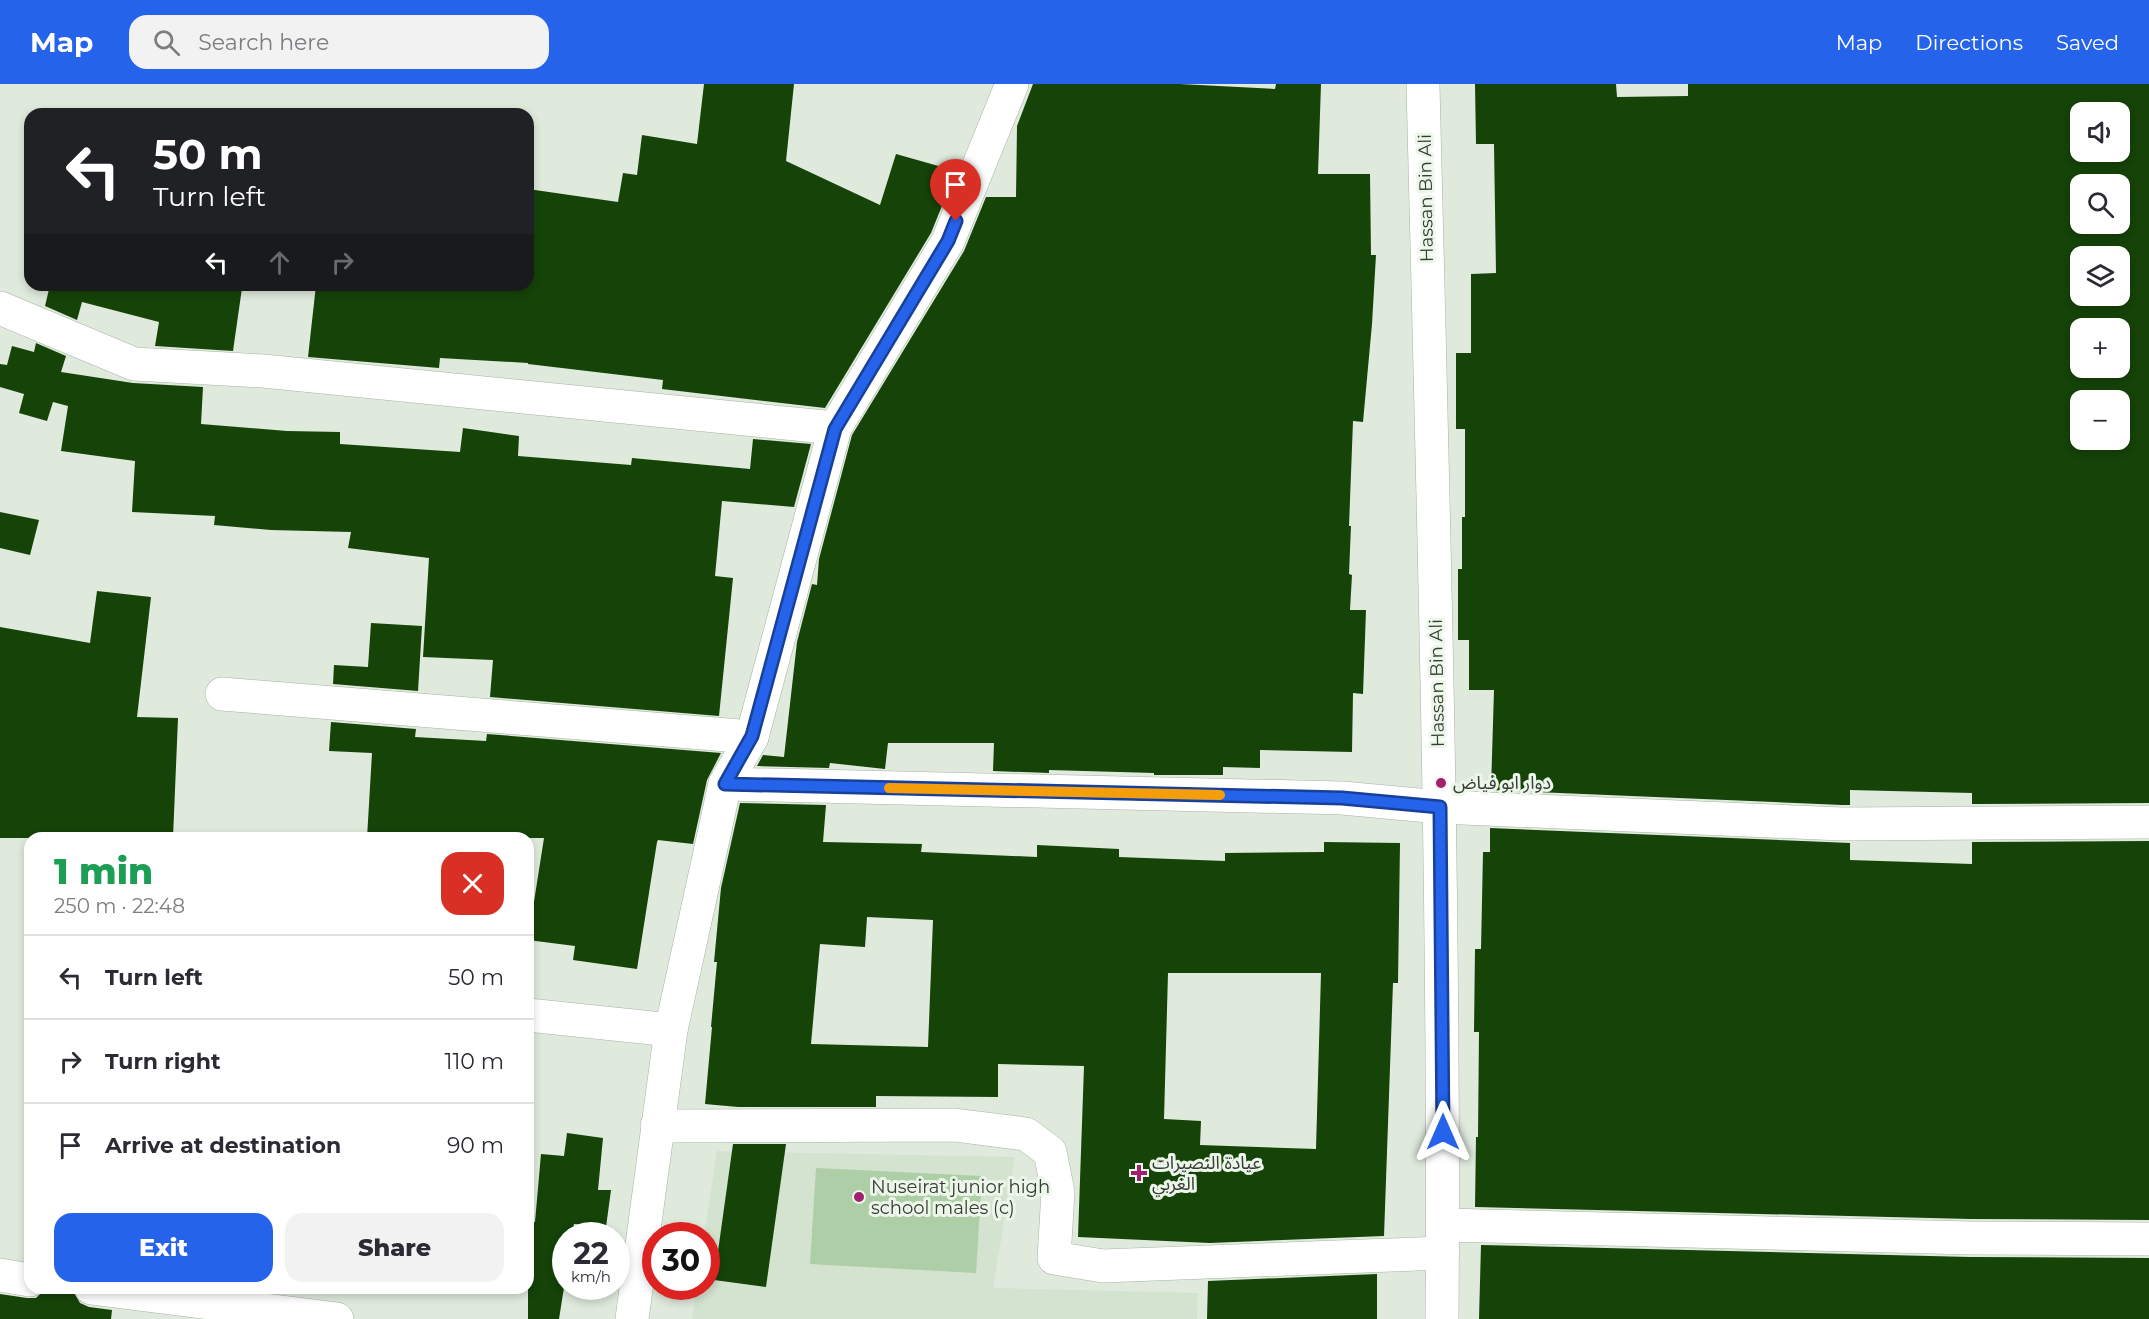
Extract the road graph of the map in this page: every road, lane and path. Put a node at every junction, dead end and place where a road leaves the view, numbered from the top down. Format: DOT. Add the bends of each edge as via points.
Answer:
graph roads {
  1 [pos="1012,84"];
  2 [pos="1424,84"];
  3 [pos="0,308"];
  4 [pos="835,429"];
  5 [pos="222,694"];
  6 [pos="752,736"];
  7 [pos="725,784"];
  8 [pos="1440,807"];
  9 [pos="2149,822"];
  10 [pos="534,1016"];
  11 [pos="670,1030"];
  12 [pos="657,1126"];
  13 [pos="1443,1239"];
  14 [pos="2149,1239"];
  15 [pos="0,1275"];
  16 [pos="24,1279"];
  17 [pos="119,1294"];
  18 [pos="156,1302"];
  19 [pos="337,1319"];
  20 [pos="632,1319"];
  21 [pos="1442,1319"];
  1 -- 4 [label="street" via="948,241"];
  2 -- 8 [label="street, Hassan Bin Ali"];
  3 -- 4 [label="street" via="134,364 263,371"];
  4 -- 6 [label="street"];
  5 -- 6 [label="street"];
  6 -- 7 [label="street"];
  7 -- 8 [label="street" via="1342,798"];
  7 -- 11 [label="street"];
  8 -- 9 [label="street" via="1842,824"];
  8 -- 13 [label="street, Hassan Bin Ali"];
  10 -- 11 [label="street"];
  11 -- 12 [label="street"];
  12 -- 13 [label="street" via="954,1125 1026,1134 1050,1152 1058,1192 1054,1258 1103,1266"];
  12 -- 20 [label="street"];
  13 -- 14 [label="street"];
  13 -- 21 [label="street, Hassan Bin Ali"];
  15 -- 16 [label="street"];
  17 -- 18 [label="street"];
  18 -- 19 [label="street"];
}
